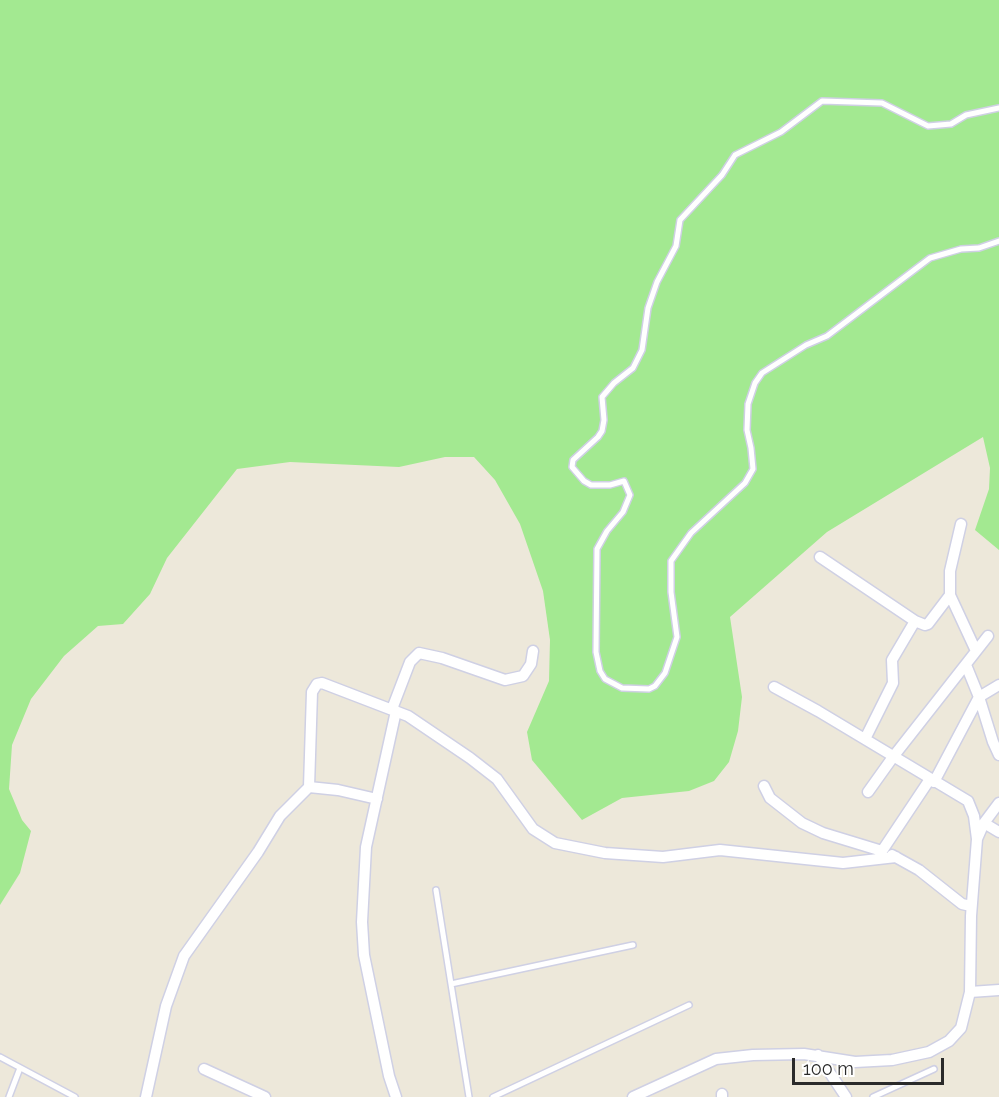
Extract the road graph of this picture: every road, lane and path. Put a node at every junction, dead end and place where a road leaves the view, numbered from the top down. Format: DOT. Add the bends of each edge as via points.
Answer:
graph roads {
  1 [pos="999,108"];
  2 [pos="999,241"];
  3 [pos="962,524"];
  4 [pos="820,557"];
  5 [pos="947,599"];
  6 [pos="915,621"];
  7 [pos="988,636"];
  8 [pos="533,651"];
  9 [pos="976,651"];
  10 [pos="966,665"];
  11 [pos="999,685"];
  12 [pos="774,687"];
  13 [pos="979,697"];
  14 [pos="394,710"];
  15 [pos="865,739"];
  16 [pos="999,755"];
  17 [pos="893,757"];
  18 [pos="932,781"];
  19 [pos="764,786"];
  20 [pos="309,787"];
  21 [pos="868,792"];
  22 [pos="377,799"];
  23 [pos="999,803"];
  24 [pos="984,823"];
  25 [pos="999,832"];
  26 [pos="977,839"];
  27 [pos="882,851"];
  28 [pos="896,858"];
  29 [pos="436,891"];
  30 [pos="971,906"];
  31 [pos="633,945"];
  32 [pos="451,984"];
  33 [pos="998,991"];
  34 [pos="970,992"];
  35 [pos="689,1005"];
  36 [pos="818,1055"];
  37 [pos="0,1057"];
  38 [pos="20,1068"];
  39 [pos="204,1069"];
  40 [pos="933,1069"];
  41 [pos="9,1097"];
  42 [pos="75,1097"];
  43 [pos="146,1097"];
  44 [pos="265,1097"];
  45 [pos="396,1097"];
  46 [pos="469,1097"];
  47 [pos="493,1097"];
  48 [pos="633,1097"];
  49 [pos="846,1097"];
  50 [pos="873,1097"];
  1 -- 2 [label="lane" via="966,115 951,124 928,126 882,103 822,101 781,132 735,155 680,220 675,246 648,309 642,350 633,368 602,397 602,431 573,460 572,467 584,481 610,485 624,481 630,495 597,549 596,652 605,679 622,688 649,689 665,673 677,638 671,561 691,533 746,483 753,469 748,404 762,373 827,336 930,258"];
  3 -- 5 [label="street"];
  4 -- 6 [label="street"];
  5 -- 6 [label="street" via="927,625"];
  5 -- 9 [label="street"];
  6 -- 15 [label="street" via="892,660 892,685"];
  7 -- 9 [label="street"];
  8 -- 14 [label="street" via="523,676 505,680 419,653 410,663"];
  9 -- 10 [label="street"];
  10 -- 13 [label="street"];
  10 -- 17 [label="street"];
  11 -- 13 [label="street"];
  12 -- 15 [label="street"];
  13 -- 16 [label="street"];
  13 -- 18 [label="street"];
  14 -- 20 [label="street" via="317,684 312,692"];
  14 -- 22 [label="street"];
  14 -- 28 [label="street" via="497,779 533,829 555,843 605,853 663,857 720,850 843,863"];
  15 -- 17 [label="street"];
  17 -- 18 [label="street"];
  17 -- 21 [label="street"];
  18 -- 26 [label="street" via="968,801"];
  18 -- 27 [label="street"];
  19 -- 27 [label="street" via="770,798 802,823"];
  20 -- 22 [label="street"];
  20 -- 43 [label="street" via="280,816 184,956 166,1006"];
  22 -- 45 [label="street" via="364,863 364,955"];
  23 -- 24 [label="street"];
  24 -- 25 [label="street"];
  24 -- 26 [label="street"];
  26 -- 30 [label="street"];
  27 -- 28 [label="street"];
  28 -- 30 [label="street" via="919,870 962,904"];
  29 -- 32 [label="lane"];
  30 -- 34 [label="street"];
  31 -- 32 [label="lane"];
  32 -- 46 [label="lane"];
  33 -- 34 [label="street"];
  34 -- 36 [label="street" via="960,1028 949,1041 929,1052 855,1062"];
  35 -- 47 [label="lane"];
  36 -- 48 [label="street" via="716,1059"];
  36 -- 49 [label="street"];
  37 -- 38 [label="lane"];
  38 -- 41 [label="lane"];
  38 -- 42 [label="lane"];
  39 -- 44 [label="street"];
  40 -- 50 [label="lane"];
}
